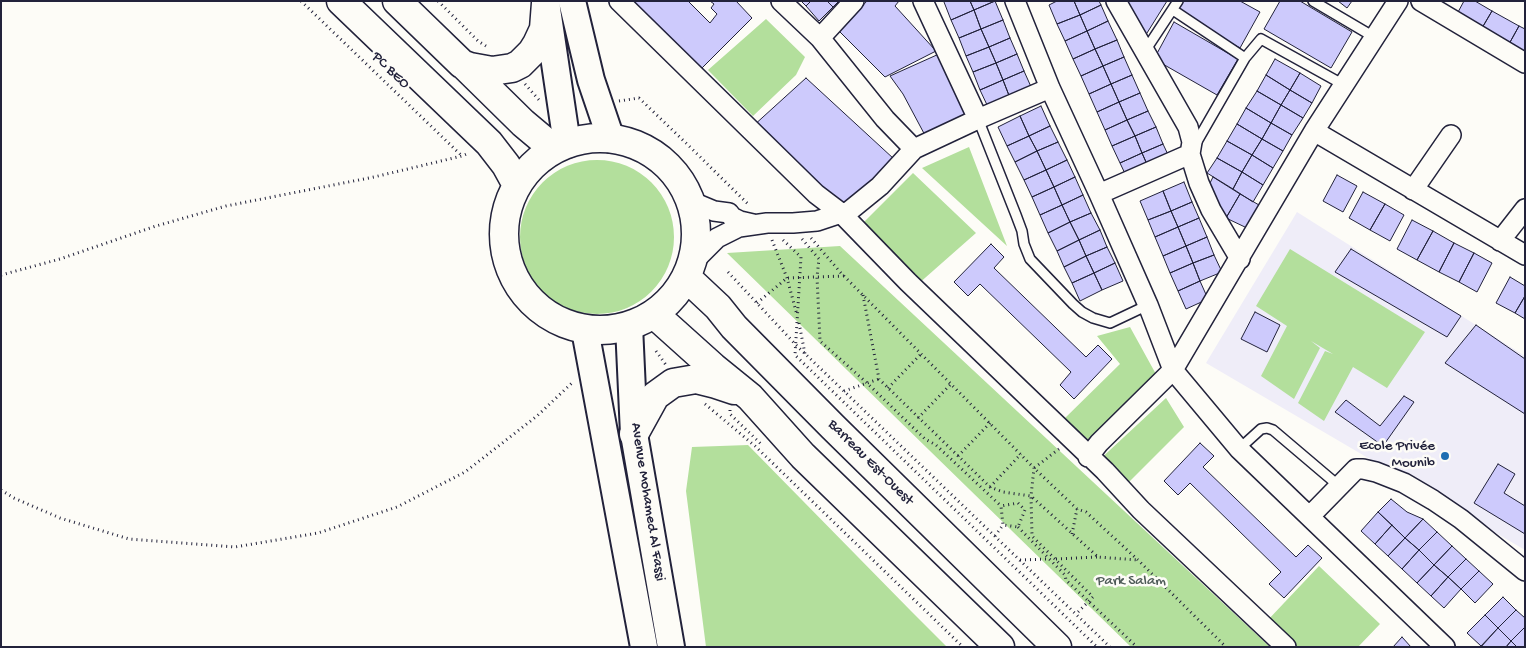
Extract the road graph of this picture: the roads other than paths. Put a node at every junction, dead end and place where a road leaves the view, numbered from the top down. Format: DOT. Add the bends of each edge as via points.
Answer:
graph roads {
  1 [pos="342,1"];
  2 [pos="398,1"];
  3 [pos="619,1"];
  4 [pos="781,1"];
  5 [pos="854,1"];
  6 [pos="923,1"];
  7 [pos="1015,1"];
  8 [pos="1116,1"];
  9 [pos="1178,1"];
  10 [pos="1313,1"];
  11 [pos="1398,1"];
  12 [pos="1421,1"];
  13 [pos="555,2"];
  14 [pos="1173,10"];
  15 [pos="1374,37"];
  16 [pos="820,38"];
  17 [pos="1144,53"];
  18 [pos="1245,58"];
  19 [pos="1525,63"];
  20 [pos="462,64"];
  21 [pos="1344,85"];
  22 [pos="1050,88"];
  23 [pos="978,119"];
  24 [pos="1314,131"];
  25 [pos="1451,135"];
  26 [pos="611,139"];
  27 [pos="561,146"];
  28 [pos="914,149"];
  29 [pos="1190,154"];
  30 [pos="517,185"];
  31 [pos="1413,190"];
  32 [pos="1099,194"];
  33 [pos="690,201"];
  34 [pos="1525,209"];
  35 [pos="841,213"];
  36 [pos="765,227"];
  37 [pos="1500,241"];
  38 [pos="1525,256"];
  39 [pos="1240,259"];
  40 [pos="689,270"];
  41 [pos="1148,305"];
  42 [pos="654,314"];
  43 [pos="629,326"];
  44 [pos="585,330"];
  45 [pos="1173,370"];
  46 [pos="750,397"];
  47 [pos="634,434"];
  48 [pos="1239,449"];
  49 [pos="1088,457"];
  50 [pos="1339,486"];
  51 [pos="1310,516"];
  52 [pos="1525,571"];
  53 [pos="644,647"];
  54 [pos="671,647"];
  55 [pos="1000,647"];
  56 [pos="1057,647"];
  57 [pos="1286,647"];
  58 [pos="1445,647"];
  1 -- 30 [label="main road" via="489,143"];
  2 -- 20 [label="main road"];
  3 -- 35 [label="street" via="816,194"];
  4 -- 16 [label="street"];
  5 -- 16 [label="street"];
  6 -- 23 [label="street"];
  7 -- 22 [label="street"];
  8 -- 17 [label="street"];
  9 -- 14 [label="lane"];
  10 -- 15 [label="lane"];
  11 -- 15 [label="street"];
  12 -- 19 [label="street"];
  13 -- 20 [label="main road" via="537,44 526,58 504,59 492,71"];
  13 -- 26 [label="street" via="582,50"];
  13 -- 27 [label="street"];
  14 -- 17 [label="lane"];
  14 -- 18 [label="lane"];
  15 -- 21 [label="street"];
  16 -- 28 [label="street" via="884,118"];
  17 -- 29 [label="street" via="1188,127 1192,142"];
  18 -- 21 [label="lane" via="1261,39"];
  18 -- 29 [label="lane"];
  20 -- 27 [label="main road" via="523,123"];
  21 -- 24 [label="street"];
  22 -- 23 [label="street"];
  22 -- 32 [label="street"];
  23 -- 28 [label="street"];
  23 -- 41 [label="lane" via="1030,259 1073,304 1093,318 1110,324"];
  24 -- 31 [label="street"];
  24 -- 39 [label="street"];
  25 -- 31 [label="street"];
  26 -- 27 [label="main road" via="596,138"];
  26 -- 33 [label="main road" via="653,154 675,175"];
  27 -- 30 [label="main road" via="528,170"];
  28 -- 35 [label="street" via="863,201"];
  29 -- 32 [label="street"];
  29 -- 39 [label="street" via="1211,210"];
  30 -- 44 [label="main road" via="508,208 504,233 505,250 513,274 538,307 552,317"];
  31 -- 37 [label="street"];
  32 -- 41 [label="street"];
  33 -- 36 [label="street" via="729,213 740,221"];
  33 -- 40 [label="main road" via="696,232"];
  34 -- 37 [label="street"];
  35 -- 36 [label="street" via="817,221"];
  35 -- 49 [label="street"];
  36 -- 40 [label="street" via="739,228 716,238"];
  37 -- 38 [label="street"];
  39 -- 45 [label="street"];
  40 -- 42 [label="main road" via="678,291"];
  40 -- 56 [label="main road, Barreau Est-Ouest" via="734,328"];
  41 -- 45 [label="street"];
  42 -- 43 [label="main road"];
  42 -- 46 [label="main road"];
  43 -- 44 [label="main road"];
  43 -- 47 [label="street, Avenue Mohamed Al Fassi"];
  44 -- 53 [label="street, Avenue Mohamed Al Fassi"];
  45 -- 48 [label="street"];
  45 -- 49 [label="street"];
  46 -- 47 [label="main road" via="704,380 677,381 655,396"];
  46 -- 55 [label="main road" via="803,456"];
  47 -- 54 [label="street, Avenue Mohamed Al Fassi"];
  48 -- 50 [label="lane" via="1261,429 1273,430"];
  48 -- 51 [label="street"];
  49 -- 57 [label="street"];
  50 -- 51 [label="street"];
  50 -- 52 [label="street" via="1356,469 1376,472 1404,483 1460,519"];
  51 -- 58 [label="street"];
}
